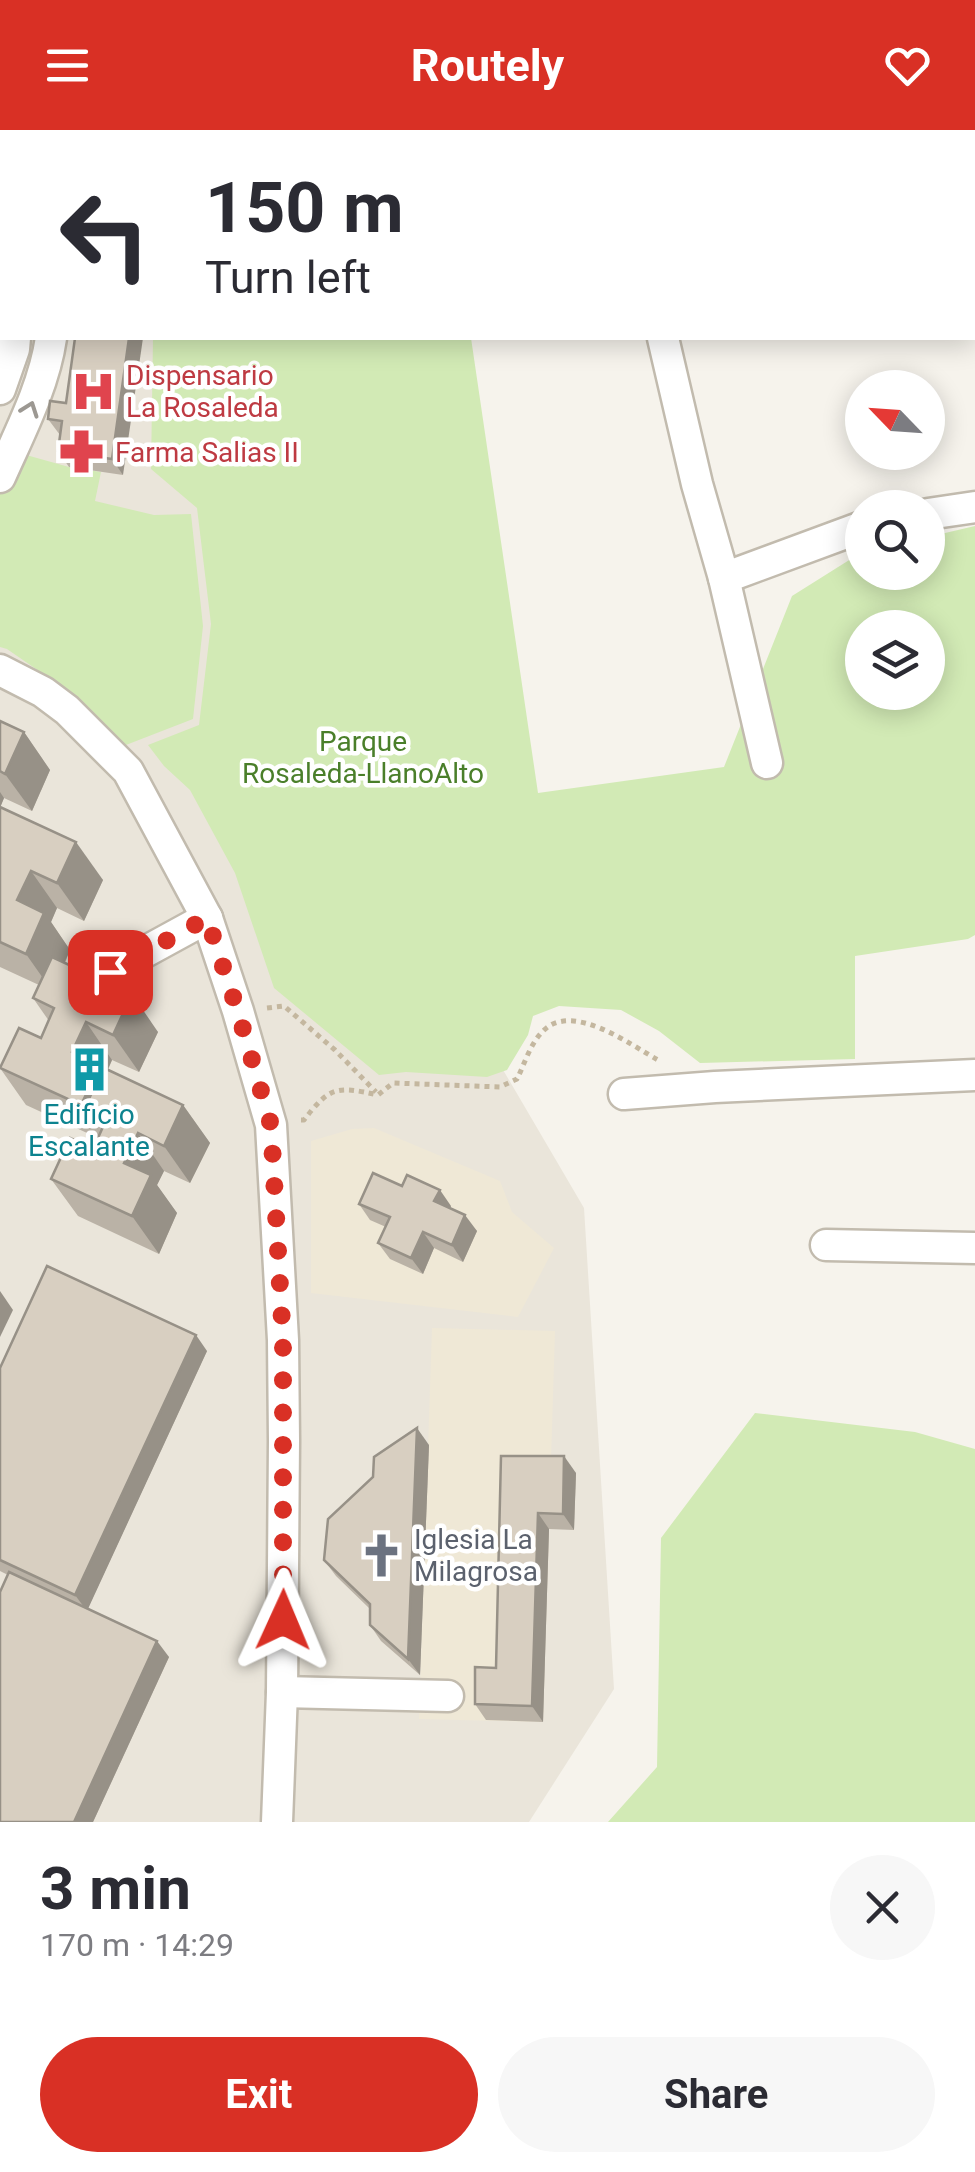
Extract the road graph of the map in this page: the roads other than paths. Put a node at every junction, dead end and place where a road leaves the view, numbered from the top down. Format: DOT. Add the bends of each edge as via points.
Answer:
graph roads {
  1 [pos="15,340"];
  2 [pos="51,340"];
  3 [pos="663,340"];
  4 [pos="0,389"];
  5 [pos="0,477"];
  6 [pos="975,506"];
  7 [pos="945,511"];
  8 [pos="845,533"];
  9 [pos="724,578"];
  10 [pos="0,670"];
  11 [pos="767,763"];
  12 [pos="207,918"];
  13 [pos="110,972"];
  14 [pos="975,1076"];
  15 [pos="624,1094"];
  16 [pos="826,1245"];
  17 [pos="975,1248"];
  18 [pos="282,1692"];
  19 [pos="448,1696"];
  20 [pos="277,1822"];
  1 -- 4 [label="street"];
  5 -- 2 [label="street, one-way"];
  3 -- 9 [label="street"];
  6 -- 7 [label="street"];
  8 -- 9 [label="street"];
  9 -- 11 [label="street"];
  10 -- 12 [label="street" via="67,710 128,771"];
  12 -- 13 [label="street"];
  12 -- 18 [label="street" via="271,1125 283,1340"];
  14 -- 15 [label="street"];
  16 -- 17 [label="street"];
  18 -- 19 [label="street"];
  18 -- 20 [label="street"];
}
